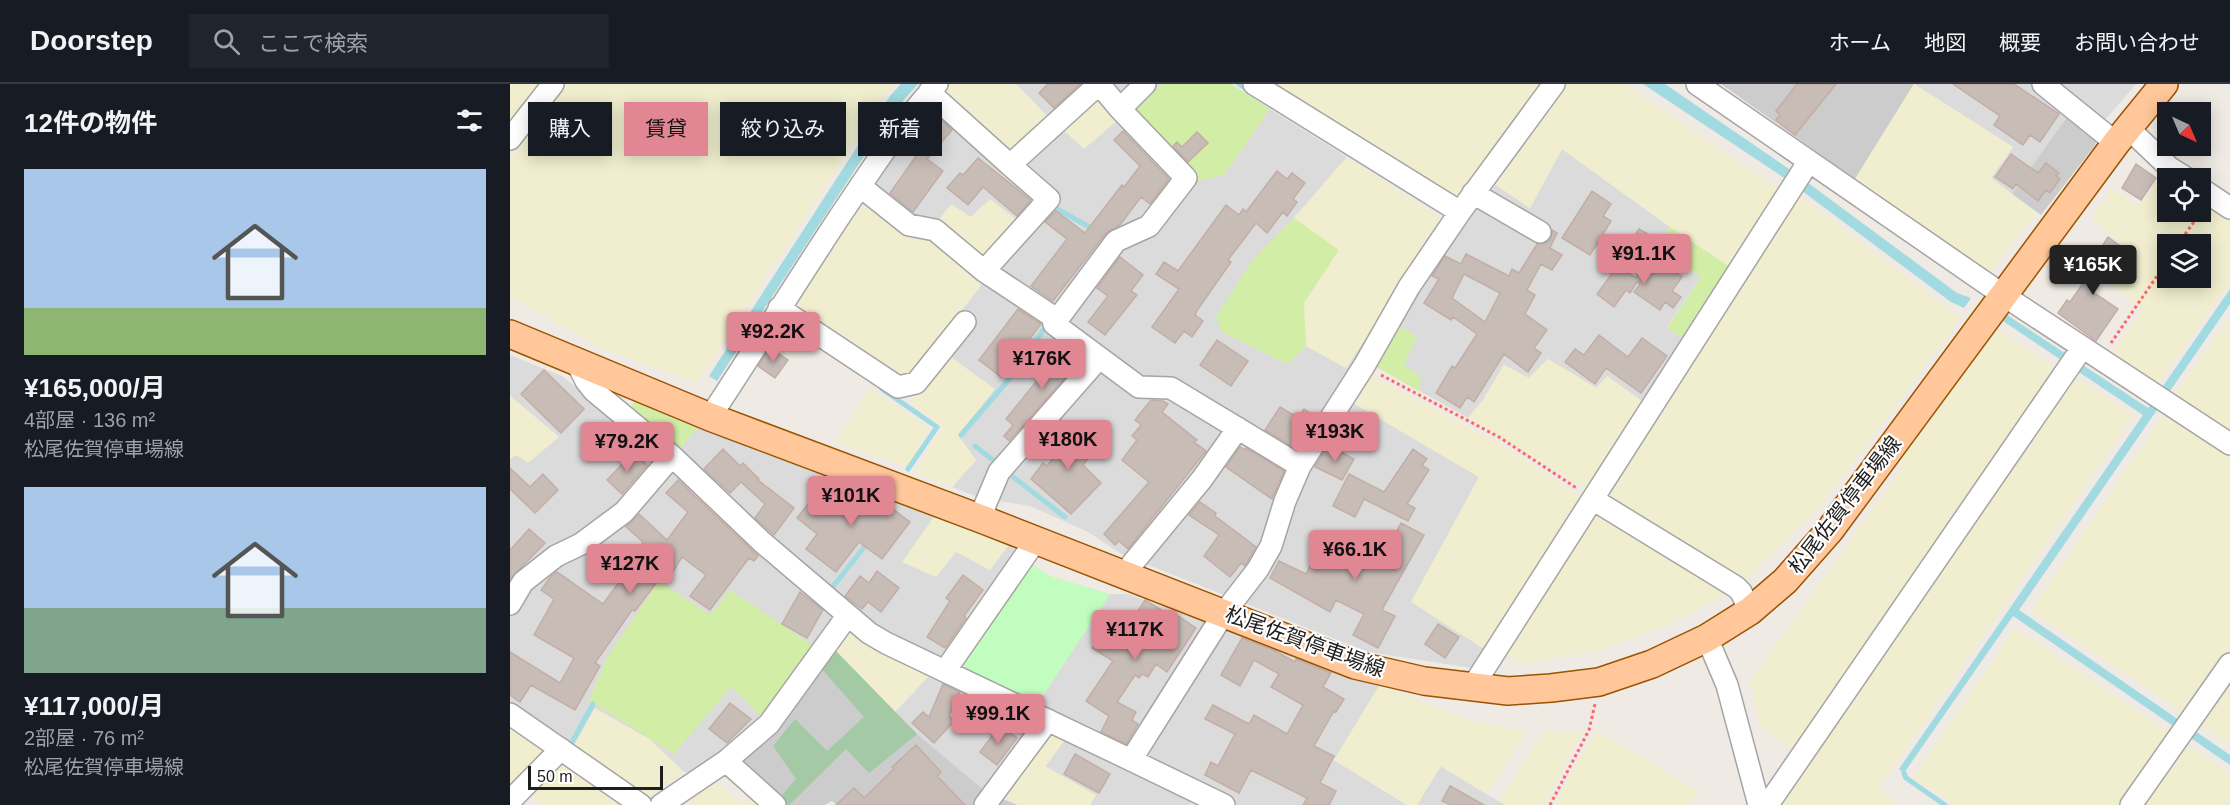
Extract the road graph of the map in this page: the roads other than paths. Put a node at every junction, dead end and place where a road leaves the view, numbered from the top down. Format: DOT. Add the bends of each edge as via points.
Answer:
graph roads {
  1 [pos="553,84"];
  2 [pos="1099,84"];
  3 [pos="1145,84"];
  4 [pos="1254,84"];
  5 [pos="1554,84"];
  6 [pos="1697,84"];
  7 [pos="2043,84"];
  8 [pos="2164,84"];
  9 [pos="933,88"];
  10 [pos="1120,109"];
  11 [pos="2122,135"];
  12 [pos="510,139"];
  13 [pos="1010,165"];
  14 [pos="1806,166"];
  15 [pos="2170,168"];
  16 [pos="861,186"];
  17 [pos="1473,193"];
  18 [pos="2211,195"];
  19 [pos="2230,208"];
  20 [pos="1460,212"];
  21 [pos="1540,232"];
  22 [pos="984,271"];
  23 [pos="2003,295"];
  24 [pos="779,308"];
  25 [pos="1053,320"];
  26 [pos="965,322"];
  27 [pos="510,334"];
  28 [pos="2082,357"];
  29 [pos="1099,358"];
  30 [pos="577,363"];
  31 [pos="710,417"];
  32 [pos="1238,428"];
  33 [pos="2230,444"];
  34 [pos="672,456"];
  35 [pos="1300,466"];
  36 [pos="1594,500"];
  37 [pos="984,520"];
  38 [pos="1036,540"];
  39 [pos="1126,575"];
  40 [pos="510,604"];
  41 [pos="1750,611"];
  42 [pos="1224,613"];
  43 [pos="848,615"];
  44 [pos="1707,638"];
  45 [pos="2230,664"];
  46 [pos="945,671"];
  47 [pos="1473,686"];
  48 [pos="510,714"];
  49 [pos="1048,720"];
  50 [pos="561,749"];
  51 [pos="1131,760"];
  52 [pos="726,761"];
  53 [pos="1201,800"];
  54 [pos="510,801"];
  55 [pos="641,805"];
  56 [pos="661,805"];
  57 [pos="775,805"];
  58 [pos="985,805"];
  59 [pos="1224,805"];
  60 [pos="1759,805"];
  61 [pos="2132,805"];
  1 -- 12 [label="street"];
  2 -- 10 [label="street"];
  2 -- 13 [label="street"];
  3 -- 10 [label="street"];
  4 -- 20 [label="street"];
  5 -- 17 [label="street"];
  6 -- 14 [label="street"];
  7 -- 11 [label="street"];
  8 -- 11 [label="main road, 松尾佐賀停車場線"];
  9 -- 13 [label="street"];
  9 -- 16 [label="street"];
  10 -- 25 [label="street" via="1186,178 1149,226 1116,241"];
  11 -- 15 [label="street"];
  11 -- 23 [label="main road, 松尾佐賀停車場線"];
  13 -- 22 [label="street" via="1044,205"];
  14 -- 23 [label="street"];
  14 -- 36 [label="street"];
  16 -- 22 [label="street" via="909,225 935,230"];
  16 -- 24 [label="street"];
  17 -- 20 [label="street"];
  17 -- 21 [label="street"];
  18 -- 19 [label="street"];
  20 -- 35 [label="street" via="1409,287"];
  22 -- 25 [label="street"];
  23 -- 28 [label="street"];
  23 -- 41 [label="main road, 松尾佐賀停車場線" via="1830,530 1785,581"];
  24 -- 26 [label="street" via="898,387 916,383"];
  24 -- 31 [label="street"];
  25 -- 29 [label="street"];
  27 -- 30 [label="main road, 松尾佐賀停車場線"];
  28 -- 33 [label="street" via="2160,398"];
  28 -- 60 [label="street" via="1771,800"];
  29 -- 32 [label="street" via="1139,387 1171,388"];
  29 -- 37 [label="street" via="999,472 985,505"];
  30 -- 31 [label="main road, 松尾佐賀停車場線"];
  30 -- 34 [label="street" via="594,391"];
  31 -- 37 [label="main road, 松尾佐賀停車場線"];
  32 -- 35 [label="street"];
  32 -- 39 [label="street"];
  34 -- 40 [label="street" via="624,512 531,575"];
  34 -- 43 [label="street" via="762,542"];
  35 -- 42 [label="street" via="1271,546"];
  36 -- 41 [label="street" via="1736,587"];
  36 -- 47 [label="street"];
  37 -- 38 [label="main road, 松尾佐賀停車場線"];
  38 -- 39 [label="main road, 松尾佐賀停車場線"];
  38 -- 46 [label="street"];
  39 -- 42 [label="main road, 松尾佐賀停車場線"];
  41 -- 44 [label="main road, 松尾佐賀停車場線"];
  42 -- 47 [label="main road, 松尾佐賀停車場線" via="1355,665 1424,681"];
  42 -- 51 [label="street"];
  43 -- 46 [label="street" via="886,643"];
  43 -- 52 [label="street" via="769,724"];
  44 -- 47 [label="main road, 松尾佐賀停車場線" via="1652,664 1599,682 1508,691"];
  44 -- 60 [label="street" via="1727,685"];
  45 -- 61 [label="street"];
  46 -- 49 [label="street"];
  48 -- 50 [label="street"];
  49 -- 51 [label="street"];
  49 -- 58 [label="street"];
  50 -- 54 [label="street"];
  50 -- 55 [label="street"];
  51 -- 53 [label="street"];
  52 -- 56 [label="street"];
  52 -- 57 [label="street"];
  53 -- 59 [label="street"];
}
